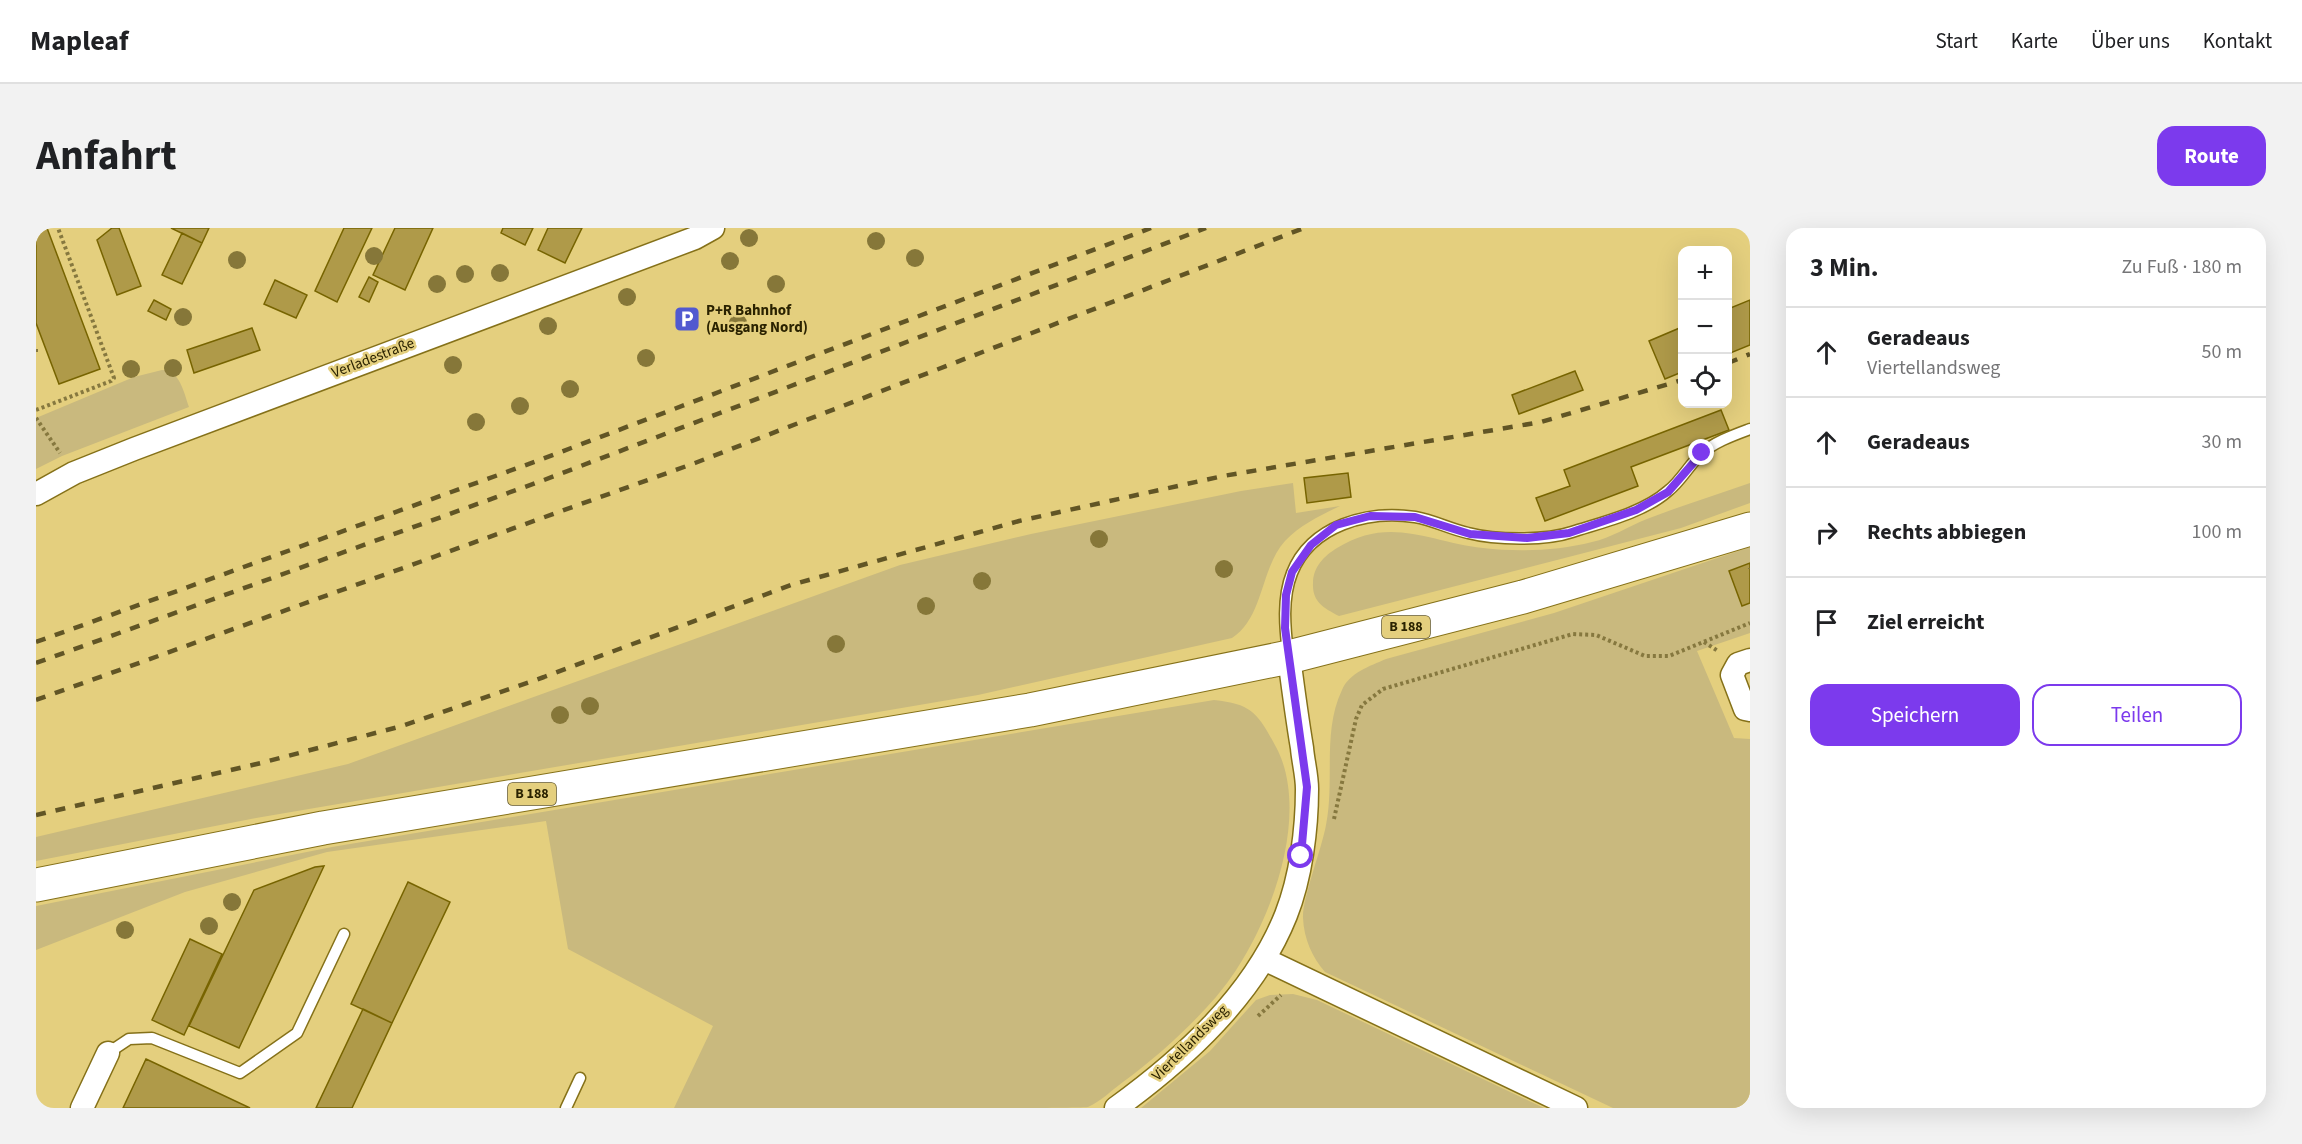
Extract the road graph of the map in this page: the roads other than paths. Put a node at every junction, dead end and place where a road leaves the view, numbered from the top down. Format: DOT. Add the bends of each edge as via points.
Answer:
graph roads {
  1 [pos="713,228"];
  2 [pos="1750,429"];
  3 [pos="36,494"];
  4 [pos="1750,529"];
  5 [pos="1289,657"];
  6 [pos="1750,660"];
  7 [pos="1750,710"];
  8 [pos="36,885"];
  9 [pos="344,934"];
  10 [pos="1264,959"];
  11 [pos="108,1053"];
  12 [pos="580,1078"];
  13 [pos="82,1108"];
  14 [pos="566,1108"];
  15 [pos="1116,1108"];
  16 [pos="1576,1108"];
  1 -- 3 [label="street, Verladestraße" via="74,473"];
  2 -- 5 [label="lane" via="1702,453 1668,492 1636,510 1569,533 1527,538 1470,534 1415,517 1370,516 1336,525 1311,545 1292,572 1286,595"];
  4 -- 5 [label="main road, B 188" via="1523,597"];
  5 -- 8 [label="main road, B 188" via="1030,710 335,826"];
  5 -- 10 [label="street, Viertellandsweg" via="1307,787 1301,856 1287,914"];
  6 -- 7 [label="street" via="1738,664 1732,675 1744,710"];
  9 -- 11 [label="lane" via="297,1033 240,1073 152,1038 129,1040"];
  10 -- 15 [label="street, Viertellandsweg" via="1226,1011 1193,1045"];
  10 -- 16 [label="street"];
  11 -- 13 [label="street"];
  12 -- 14 [label="lane"];
}
